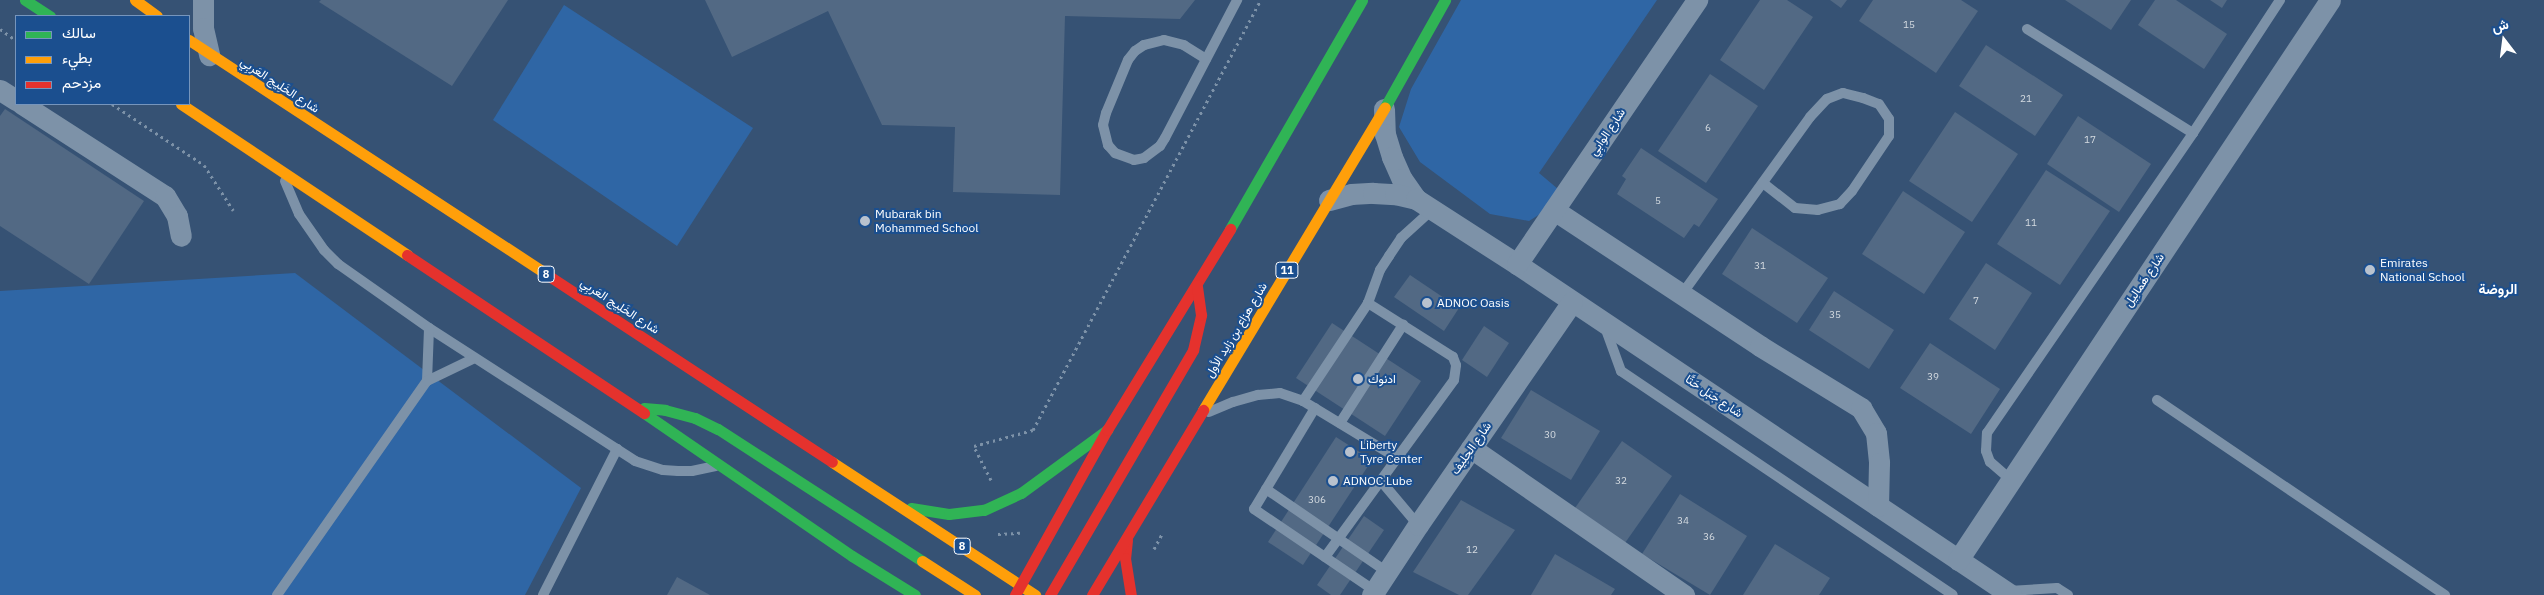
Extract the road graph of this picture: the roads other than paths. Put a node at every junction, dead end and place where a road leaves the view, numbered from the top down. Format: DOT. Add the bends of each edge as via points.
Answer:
graph roads {
  1 [pos="25,0"];
  2 [pos="135,0"];
  3 [pos="203,0"];
  4 [pos="1237,0"];
  5 [pos="1362,0"];
  6 [pos="1446,0"];
  7 [pos="1697,0"];
  8 [pos="2280,0"];
  9 [pos="2330,0"];
  10 [pos="48,15"];
  11 [pos="156,15"];
  12 [pos="2027,30"];
  13 [pos="190,41"];
  14 [pos="209,55"];
  15 [pos="1206,59"];
  16 [pos="0,90"];
  17 [pos="15,99"];
  18 [pos="24,105"];
  19 [pos="182,105"];
  20 [pos="1384,110"];
  21 [pos="2193,133"];
  22 [pos="281,171"];
  23 [pos="1763,183"];
  24 [pos="1329,200"];
  25 [pos="1424,204"];
  26 [pos="1554,210"];
  27 [pos="181,236"];
  28 [pos="1517,264"];
  29 [pos="1197,286"];
  30 [pos="1682,294"];
  31 [pos="1572,302"];
  32 [pos="1368,303"];
  33 [pos="1602,321"];
  34 [pos="1403,325"];
  35 [pos="429,328"];
  36 [pos="475,358"];
  37 [pos="427,381"];
  38 [pos="2158,400"];
  39 [pos="1303,401"];
  40 [pos="635,407"];
  41 [pos="1315,408"];
  42 [pos="1201,415"];
  43 [pos="1340,423"];
  44 [pos="1107,430"];
  45 [pos="1471,448"];
  46 [pos="616,449"];
  47 [pos="1397,458"];
  48 [pos="721,464"];
  49 [pos="2011,480"];
  50 [pos="1381,482"];
  51 [pos="1266,489"];
  52 [pos="1878,506"];
  53 [pos="904,507"];
  54 [pos="1418,525"];
  55 [pos="1337,537"];
  56 [pos="1127,540"];
  57 [pos="852,556"];
  58 [pos="1325,557"];
  59 [pos="1958,560"];
  60 [pos="1387,572"];
  61 [pos="868,580"];
  62 [pos="1021,592"];
  63 [pos="1374,593"];
  64 [pos="2008,593"];
  65 [pos="277,595"];
  66 [pos="543,595"];
  67 [pos="915,595"];
  68 [pos="975,595"];
  69 [pos="1035,595"];
  70 [pos="1050,595"];
  71 [pos="1092,595"];
  72 [pos="1131,595"];
  73 [pos="1684,595"];
  74 [pos="1953,595"];
  75 [pos="2068,595"];
  76 [pos="2445,595"];
  1 -- 10 [label="main road"];
  2 -- 11 [label="main road"];
  3 -- 14 [label="street" via="203,28"];
  4 -- 15 [label="lane"];
  5 -- 29 [label="main road"];
  6 -- 20 [label="main road, شارع هزاع بن زايد الأول / 11"];
  7 -- 26 [label="street, شارع الوابِي"];
  8 -- 21 [label="lane"];
  9 -- 49 [label="street, شارع هَمالِيل"];
  12 -- 21 [label="lane"];
  13 -- 14 [label="main road, شارع الخَلِيج العَربِي / 8"];
  14 -- 53 [label="main road, شارع الخَلِيج العَربِي / 8"];
  15 -- 15 [label="lane" via="1184,45 1164,40 1135,51 1128,60 1103,125 1108,145 1115,153 1134,160 1154,153"];
  16 -- 17 [label="street"];
  18 -- 27 [label="street" via="165,196 177,216"];
  19 -- 22 [label="main road"];
  20 -- 24 [label="main road, شارع هزاع بن زايد الأول / 11"];
  20 -- 25 [label="street, شارع جَبَل حَتَّا" via="1385,134 1392,157 1402,179"];
  21 -- 49 [label="lane" via="1987,433 1986,451 1990,462"];
  22 -- 35 [label="lane" via="299,214 324,250 338,264"];
  22 -- 40 [label="main road"];
  23 -- 23 [label="lane" via="1795,208 1818,210 1840,204 1889,136 1889,119 1879,104 1863,98 1843,93 1827,99 1810,117"];
  23 -- 30 [label="lane"];
  24 -- 25 [label="street, شارع جَبَل حَتَّا" via="1373,193 1395,194"];
  24 -- 42 [label="main road, شارع هزاع بن زايد الأول / 11"];
  25 -- 28 [label="street, شارع جَبَل حَتَّا"];
  25 -- 32 [label="lane" via="1380,270"];
  26 -- 28 [label="street, شارع الوابِي"];
  26 -- 30 [label="street"];
  28 -- 31 [label="street, شارع جَبَل حَتَّا"];
  29 -- 44 [label="main road"];
  29 -- 70 [label="main road" via="1201,316 1192,350"];
  30 -- 52 [label="street" via="1862,408 1876,433"];
  31 -- 33 [label="street, شارع جَبَل حَتَّا"];
  31 -- 45 [label="street, شارع الحِلِيف"];
  32 -- 34 [label="lane"];
  32 -- 39 [label="lane"];
  33 -- 52 [label="street, شارع جَبَل حَتَّا"];
  33 -- 74 [label="lane" via="1621,371"];
  34 -- 43 [label="lane"];
  34 -- 47 [label="lane" via="1453,357 1456,365 1454,380"];
  35 -- 36 [label="lane"];
  35 -- 37 [label="lane"];
  36 -- 37 [label="lane"];
  36 -- 46 [label="lane"];
  37 -- 65 [label="lane"];
  38 -- 76 [label="lane"];
  39 -- 41 [label="lane"];
  39 -- 42 [label="lane" via="1280,393 1258,395"];
  40 -- 48 [label="main road"];
  40 -- 68 [label="main road" via="688,416 718,429"];
  41 -- 43 [label="lane"];
  41 -- 51 [label="lane"];
  42 -- 56 [label="main road, شارع هزاع بن زايد الأول / 11"];
  43 -- 47 [label="lane"];
  44 -- 53 [label="main road" via="1033,485 984,510 949,514"];
  44 -- 62 [label="main road"];
  45 -- 54 [label="street, شارع الحِلِيف"];
  45 -- 73 [label="street"];
  46 -- 48 [label="lane" via="663,470 692,471"];
  46 -- 66 [label="lane"];
  47 -- 50 [label="lane"];
  48 -- 57 [label="main road"];
  49 -- 59 [label="street, شارع هَمالِيل"];
  50 -- 54 [label="lane"];
  50 -- 55 [label="lane"];
  51 -- 55 [label="lane"];
  51 -- 58 [label="lane" via="1254,509"];
  52 -- 59 [label="street, شارع جَبَل حَتَّا"];
  53 -- 62 [label="main road, شارع الخَلِيج العَربِي / 8"];
  54 -- 60 [label="street, شارع الحِلِيف"];
  55 -- 58 [label="lane"];
  55 -- 60 [label="lane"];
  56 -- 71 [label="main road, شارع هزاع بن زايد الأول / 11"];
  56 -- 72 [label="main road" via="1125,558"];
  57 -- 61 [label="main road"];
  57 -- 67 [label="main road"];
  58 -- 63 [label="lane"];
  59 -- 64 [label="street, شارع جَبَل حَتَّا"];
  60 -- 63 [label="street, شارع الحِلِيف"];
  62 -- 69 [label="main road, شارع الخَلِيج العَربِي / 8"];
  64 -- 75 [label="lane" via="2057,588"];
}
